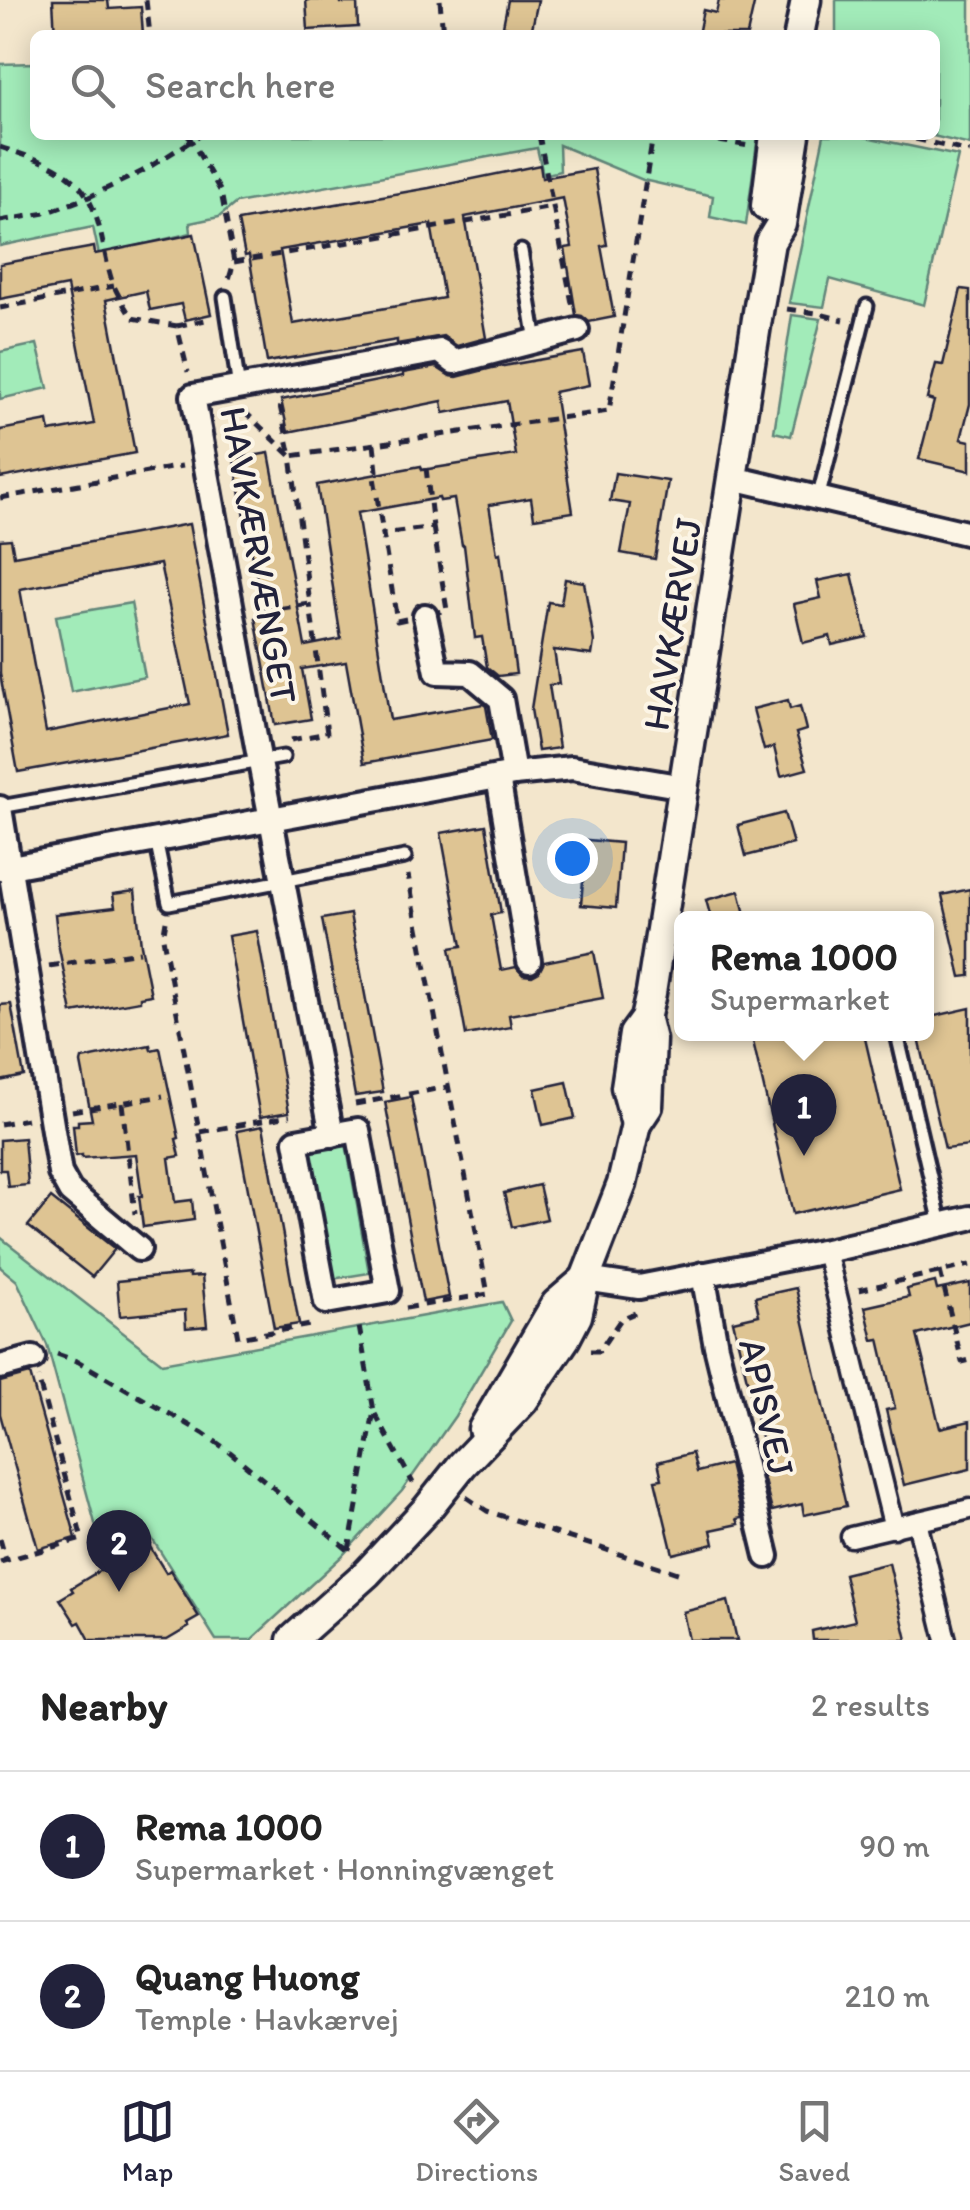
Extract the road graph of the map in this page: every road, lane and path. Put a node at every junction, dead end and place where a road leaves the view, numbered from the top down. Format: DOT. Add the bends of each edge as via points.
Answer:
graph roads {
  1 [pos="146,0"];
  2 [pos="440,0"];
  3 [pos="806,0"];
  4 [pos="149,30"];
  5 [pos="443,30"];
  6 [pos="800,30"];
  7 [pos="185,140"];
  8 [pos="191,140"];
  9 [pos="540,140"];
  10 [pos="795,140"];
  11 [pos="919,140"];
  12 [pos="763,141"];
  13 [pos="0,147"];
  14 [pos="970,152"];
  15 [pos="89,197"];
  16 [pos="553,206"];
  17 [pos="0,221"];
  18 [pos="770,242"];
  19 [pos="521,251"];
  20 [pos="234,262"];
  21 [pos="114,286"];
  22 [pos="225,297"];
  23 [pos="759,306"];
  24 [pos="867,306"];
  25 [pos="0,308"];
  26 [pos="227,316"];
  27 [pos="862,324"];
  28 [pos="177,326"];
  29 [pos="577,330"];
  30 [pos="536,341"];
  31 [pos="231,389"];
  32 [pos="193,396"];
  33 [pos="374,444"];
  34 [pos="205,462"];
  35 [pos="426,468"];
  36 [pos="734,478"];
  37 [pos="0,498"];
  38 [pos="818,498"];
  39 [pos="433,527"];
  40 [pos="383,534"];
  41 [pos="970,534"];
  42 [pos="310,604"];
  43 [pos="233,615"];
  44 [pos="425,616"];
  45 [pos="266,755"];
  46 [pos="506,776"];
  47 [pos="684,787"];
  48 [pos="0,808"];
  49 [pos="270,818"];
  50 [pos="156,840"];
  51 [pos="405,857"];
  52 [pos="5,868"];
  53 [pos="282,881"];
  54 [pos="140,952"];
  55 [pos="529,961"];
  56 [pos="27,970"];
  57 [pos="899,1041"];
  58 [pos="163,1096"];
  59 [pos="122,1103"];
  60 [pos="51,1115"];
  61 [pos="0,1124"];
  62 [pos="332,1135"];
  63 [pos="970,1218"];
  64 [pos="941,1224"];
  65 [pos="138,1249"];
  66 [pos="826,1251"];
  67 [pos="970,1264"];
  68 [pos="940,1272"];
  69 [pos="703,1274"];
  70 [pos="585,1279"];
  71 [pos="836,1295"];
  72 [pos="355,1297"];
  73 [pos="643,1312"];
  74 [pos="565,1338"];
  75 [pos="32,1358"];
  76 [pos="2,1360"];
  77 [pos="970,1360"];
  78 [pos="374,1411"];
  79 [pos="455,1475"];
  80 [pos="970,1509"];
  81 [pos="427,1510"];
  82 [pos="917,1522"];
  83 [pos="894,1528"];
  84 [pos="851,1537"];
  85 [pos="0,1539"];
  86 [pos="349,1550"];
  87 [pos="767,1556"];
  88 [pos="3,1561"];
  89 [pos="367,1572"];
  90 [pos="684,1575"];
  91 [pos="292,1640"];
  92 [pos="946,1640"];
  1 -- 4 [label="path"];
  2 -- 5 [label="path"];
  3 -- 6 [label="street"];
  7 -- 15 [label="path" via="143,171"];
  8 -- 20 [label="path" via="221,192"];
  9 -- 16 [label="path"];
  10 -- 18 [label="street, HAVKÆRVEJ" via="781,224"];
  11 -- 14 [label="path"];
  12 -- 18 [label="street, HAVKÆRVEJ"];
  13 -- 15 [label="path" via="56,168"];
  15 -- 17 [label="path"];
  15 -- 21 [label="path"];
  16 -- 20 [label="path"];
  16 -- 29 [label="path"];
  18 -- 23 [label="street, HAVKÆRVEJ"];
  19 -- 30 [label="lane"];
  20 -- 22 [label="path"];
  21 -- 25 [label="path"];
  21 -- 28 [label="path" via="132,318"];
  22 -- 26 [label="lane"];
  23 -- 27 [label="path"];
  23 -- 36 [label="street, HAVKÆRVEJ"];
  24 -- 27 [label="lane"];
  26 -- 28 [label="path"];
  26 -- 31 [label="lane"];
  27 -- 38 [label="lane"];
  28 -- 32 [label="path"];
  29 -- 30 [label="street, HAVKÆRVÆNGET"];
  30 -- 31 [label="street, HAVKÆRVÆNGET" via="454,362 440,351"];
  31 -- 32 [label="street, HAVKÆRVÆNGET"];
  31 -- 42 [label="path" via="291,456"];
  32 -- 34 [label="street, HAVKÆRVÆNGET"];
  33 -- 40 [label="path"];
  34 -- 37 [label="path"];
  34 -- 43 [label="street, HAVKÆRVÆNGET"];
  35 -- 39 [label="path"];
  36 -- 38 [label="street"];
  36 -- 47 [label="street, HAVKÆRVEJ"];
  38 -- 41 [label="street"];
  39 -- 40 [label="path"];
  39 -- 44 [label="path" via="447,610"];
  40 -- 44 [label="path" via="397,621"];
  42 -- 43 [label="path"];
  42 -- 45 [label="path" via="327,732"];
  43 -- 45 [label="street, HAVKÆRVÆNGET"];
  44 -- 46 [label="street" via="437,672 470,673 501,699"];
  45 -- 48 [label="lane"];
  45 -- 49 [label="street, HAVKÆRVÆNGET"];
  46 -- 47 [label="street" via="572,768"];
  46 -- 49 [label="street"];
  46 -- 55 [label="street"];
  47 -- 70 [label="street, HAVKÆRVEJ" via="645,1018 651,1040 648,1106 636,1124 622,1184"];
  48 -- 52 [label="street"];
  49 -- 50 [label="street"];
  49 -- 53 [label="street, HAVKÆRVÆNGET"];
  50 -- 52 [label="street"];
  50 -- 53 [label="lane" via="169,904"];
  51 -- 53 [label="lane"];
  52 -- 56 [label="street"];
  53 -- 62 [label="street, HAVKÆRVÆNGET"];
  54 -- 56 [label="path"];
  56 -- 60 [label="street"];
  57 -- 64 [label="lane"];
  58 -- 59 [label="path"];
  59 -- 60 [label="path"];
  59 -- 65 [label="path"];
  60 -- 61 [label="path"];
  60 -- 65 [label="street" via="60,1173 70,1191"];
  62 -- 72 [label="street" via="358,1130 388,1291"];
  62 -- 72 [label="street" via="296,1141 326,1302"];
  63 -- 64 [label="street"];
  64 -- 66 [label="street"];
  66 -- 69 [label="street"];
  66 -- 71 [label="street"];
  67 -- 68 [label="path"];
  68 -- 71 [label="path"];
  68 -- 77 [label="path" via="962,1362"];
  69 -- 70 [label="street" via="639,1286"];
  69 -- 87 [label="street, APISVEJ"];
  70 -- 74 [label="street, HAVKÆRVEJ"];
  70 -- 79 [label="street, HAVKÆRVEJ" via="556,1304"];
  71 -- 83 [label="street"];
  72 -- 78 [label="path"];
  73 -- 74 [label="path" via="621,1318 599,1351"];
  74 -- 79 [label="street, HAVKÆRVEJ" via="523,1402"];
  75 -- 76 [label="street"];
  75 -- 86 [label="path" via="58,1354 79,1362 203,1433"];
  75 -- 88 [label="path" via="82,1539"];
  78 -- 81 [label="path"];
  78 -- 86 [label="path"];
  79 -- 81 [label="street, HAVKÆRVEJ"];
  79 -- 90 [label="path" via="487,1510"];
  80 -- 82 [label="street"];
  81 -- 89 [label="street, HAVKÆRVEJ"];
  82 -- 83 [label="street"];
  82 -- 92 [label="street"];
  83 -- 84 [label="street"];
  85 -- 88 [label="path"];
  86 -- 89 [label="path"];
  89 -- 91 [label="street, HAVKÆRVEJ"];
}
